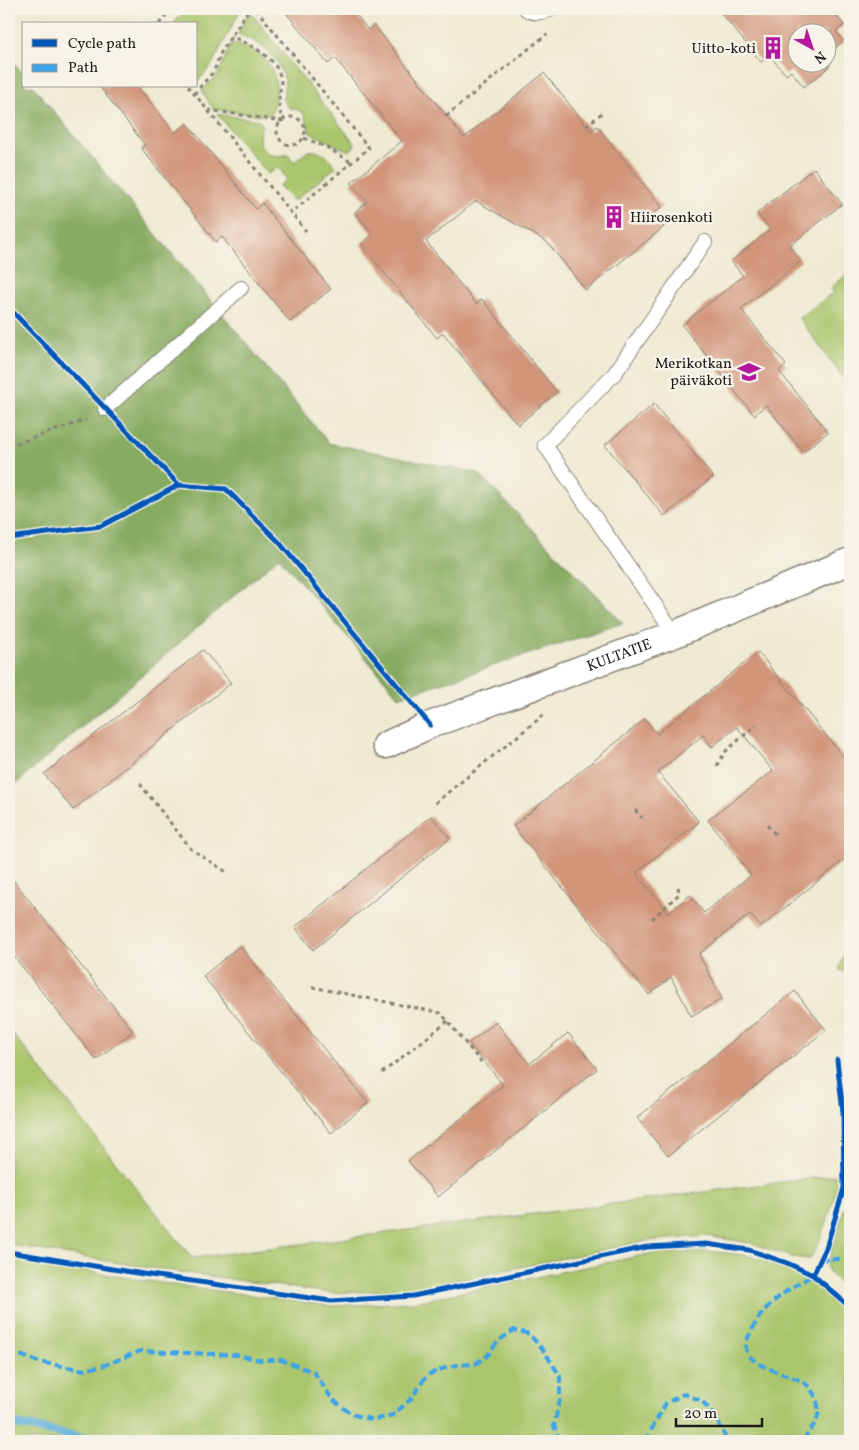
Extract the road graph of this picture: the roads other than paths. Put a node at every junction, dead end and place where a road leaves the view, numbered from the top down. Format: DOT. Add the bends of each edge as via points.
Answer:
graph roads {
  1 [pos="526,9"];
  2 [pos="553,9"];
  3 [pos="705,242"];
  4 [pos="241,288"];
  5 [pos="105,409"];
  6 [pos="850,561"];
  7 [pos="675,634"];
  8 [pos="386,745"];
  1 -- 2 [label="lane" via="540,13"];
  3 -- 7 [label="lane" via="615,373 545,445"];
  4 -- 5 [label="lane"];
  6 -- 7 [label="street, KULTATIE"];
  7 -- 8 [label="street, KULTATIE" via="430,725"];
}
